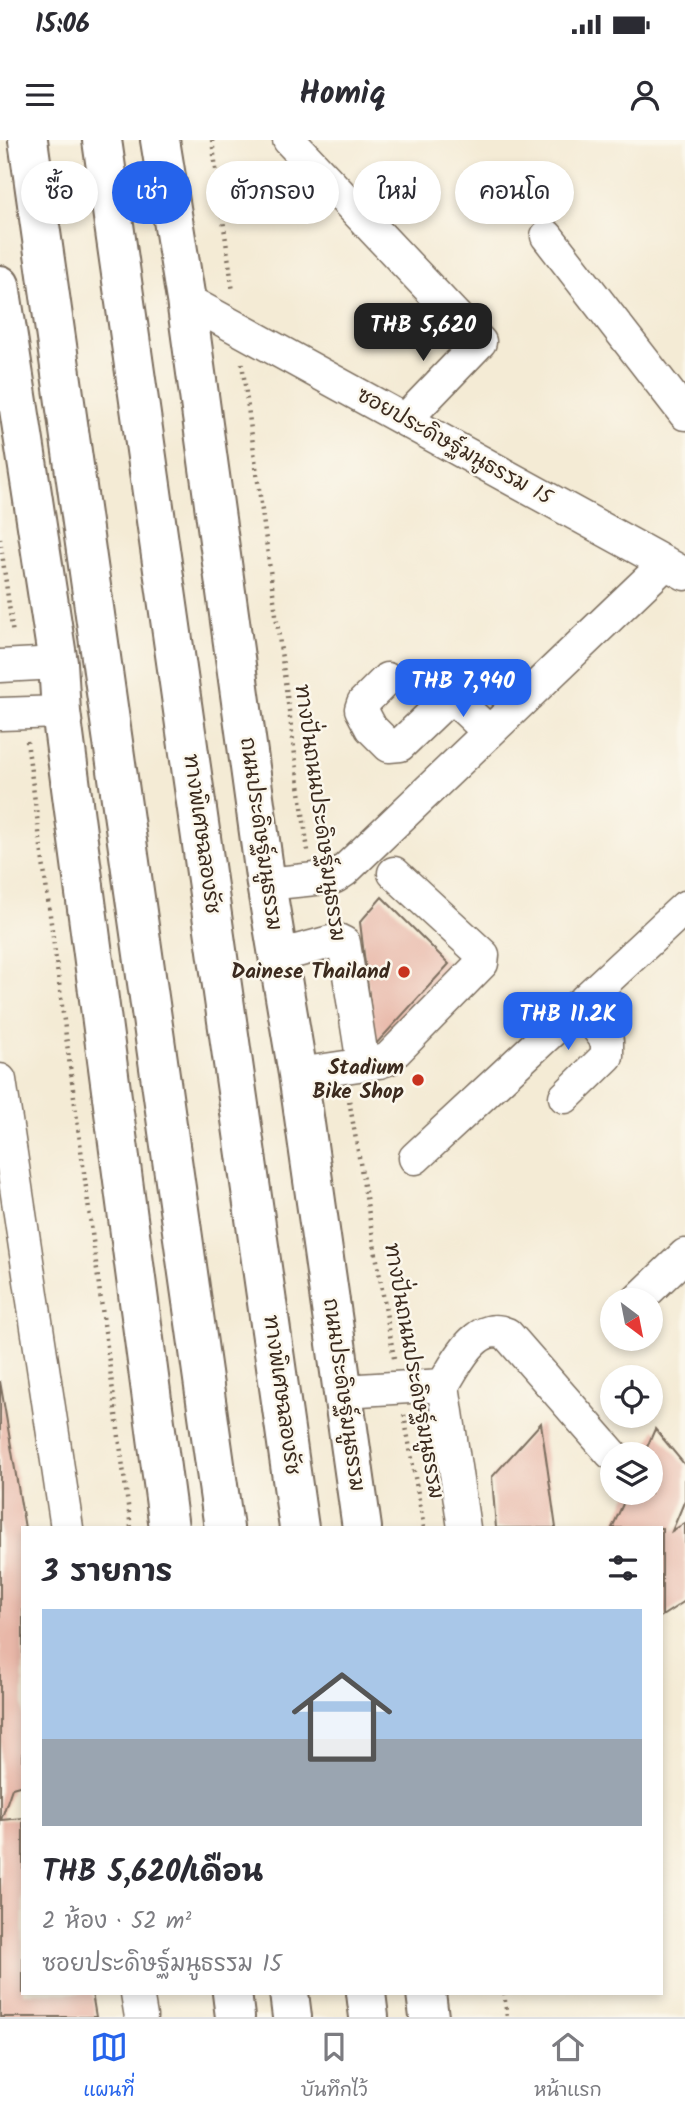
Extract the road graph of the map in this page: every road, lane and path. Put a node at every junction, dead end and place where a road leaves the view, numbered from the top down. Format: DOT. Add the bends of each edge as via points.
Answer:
graph roads {
  1 [pos="28,140"];
  2 [pos="102,140"];
  3 [pos="160,140"];
  4 [pos="212,140"];
  5 [pos="289,140"];
  6 [pos="547,236"];
  7 [pos="0,285"];
  8 [pos="186,300"];
  9 [pos="238,328"];
  10 [pos="685,414"];
  11 [pos="405,420"];
  12 [pos="0,538"];
  13 [pos="676,568"];
  14 [pos="58,663"];
  15 [pos="8,665"];
  16 [pos="387,679"];
  17 [pos="61,712"];
  18 [pos="11,713"];
  19 [pos="488,731"];
  20 [pos="394,873"];
  21 [pos="311,879"];
  22 [pos="266,884"];
  23 [pos="685,907"];
  24 [pos="278,956"];
  25 [pos="580,1004"];
  26 [pos="353,1065"];
  27 [pos="298,1074"];
  28 [pos="0,1080"];
  29 [pos="565,1097"];
  30 [pos="415,1158"];
  31 [pos="685,1255"];
  32 [pos="651,1288"];
  33 [pos="443,1385"];
  34 [pos="400,1388"];
  35 [pos="343,1391"];
  36 [pos="601,1442"];
  37 [pos="67,1526"];
  38 [pos="131,1526"];
  39 [pos="169,1526"];
  40 [pos="224,1526"];
  41 [pos="299,1526"];
  42 [pos="362,1526"];
  43 [pos="424,1526"];
  44 [pos="464,1526"];
  45 [pos="137,1995"];
  46 [pos="232,1995"];
  47 [pos="289,1995"];
  48 [pos="366,1995"];
  49 [pos="426,1995"];
  50 [pos="504,1995"];
  51 [pos="141,2017"];
  52 [pos="235,2017"];
  53 [pos="292,2017"];
  54 [pos="369,2017"];
  55 [pos="429,2017"];
  56 [pos="507,2017"];
  1 -- 40 [label="main road"];
  2 -- 41 [label="main road, ทางพิเศษฉลองรัช"];
  3 -- 8 [label="main road, ถนนประดิษฐ์มนูธรรม"];
  4 -- 9 [label="path, ทางปั่นถนนประดิษฐ์มนูธรรม"];
  5 -- 11 [label="street" via="480,342"];
  6 -- 10 [label="street"];
  7 -- 14 [label="main road"];
  8 -- 9 [label="street, ซอยประดิษฐ์มนูธรรม 15"];
  8 -- 22 [label="main road, ถนนประดิษฐ์มนูธรรม"];
  9 -- 11 [label="street, ซอยประดิษฐ์มนูธรรม 15"];
  9 -- 21 [label="path, ทางปั่นถนนประดิษฐ์มนูธรรม"];
  11 -- 13 [label="street, ซอยประดิษฐ์มนูธรรม 15"];
  12 -- 15 [label="path"];
  13 -- 19 [label="street"];
  14 -- 15 [label="street"];
  14 -- 17 [label="main road"];
  16 -- 19 [label="street" via="361,709 389,746 400,745 453,698"];
  17 -- 18 [label="street"];
  17 -- 39 [label="main road"];
  18 -- 38 [label="path"];
  19 -- 21 [label="street" via="344,871 335,877"];
  20 -- 26 [label="street" via="484,959 388,1059"];
  21 -- 22 [label="street"];
  22 -- 24 [label="main road, ถนนประดิษฐ์มนูธรรม"];
  23 -- 25 [label="street"];
  24 -- 26 [label="street" via="338,940 344,943"];
  24 -- 27 [label="main road, ถนนประดิษฐ์มนูธรรม"];
  25 -- 29 [label="street" via="607,1041 607,1056"];
  25 -- 30 [label="street"];
  26 -- 27 [label="street"];
  26 -- 34 [label="path, ทางปั่นถนนประดิษฐ์มนูธรรม"];
  27 -- 35 [label="main road, ถนนประดิษฐ์มนูธรรม"];
  28 -- 37 [label="street"];
  31 -- 32 [label="street"];
  33 -- 34 [label="street"];
  33 -- 36 [label="street" via="476,1338 502,1331"];
  33 -- 44 [label="street"];
  34 -- 35 [label="street"];
  34 -- 43 [label="path, ทางปั่นถนนประดิษฐ์มนูธรรม"];
  35 -- 42 [label="main road, ถนนประดิษฐ์มนูธรรม"];
  45 -- 51 [label="street"];
  46 -- 52 [label="main road"];
  47 -- 53 [label="main road"];
  48 -- 54 [label="main road"];
  49 -- 55 [label="main road"];
  50 -- 56 [label="path"];
}
